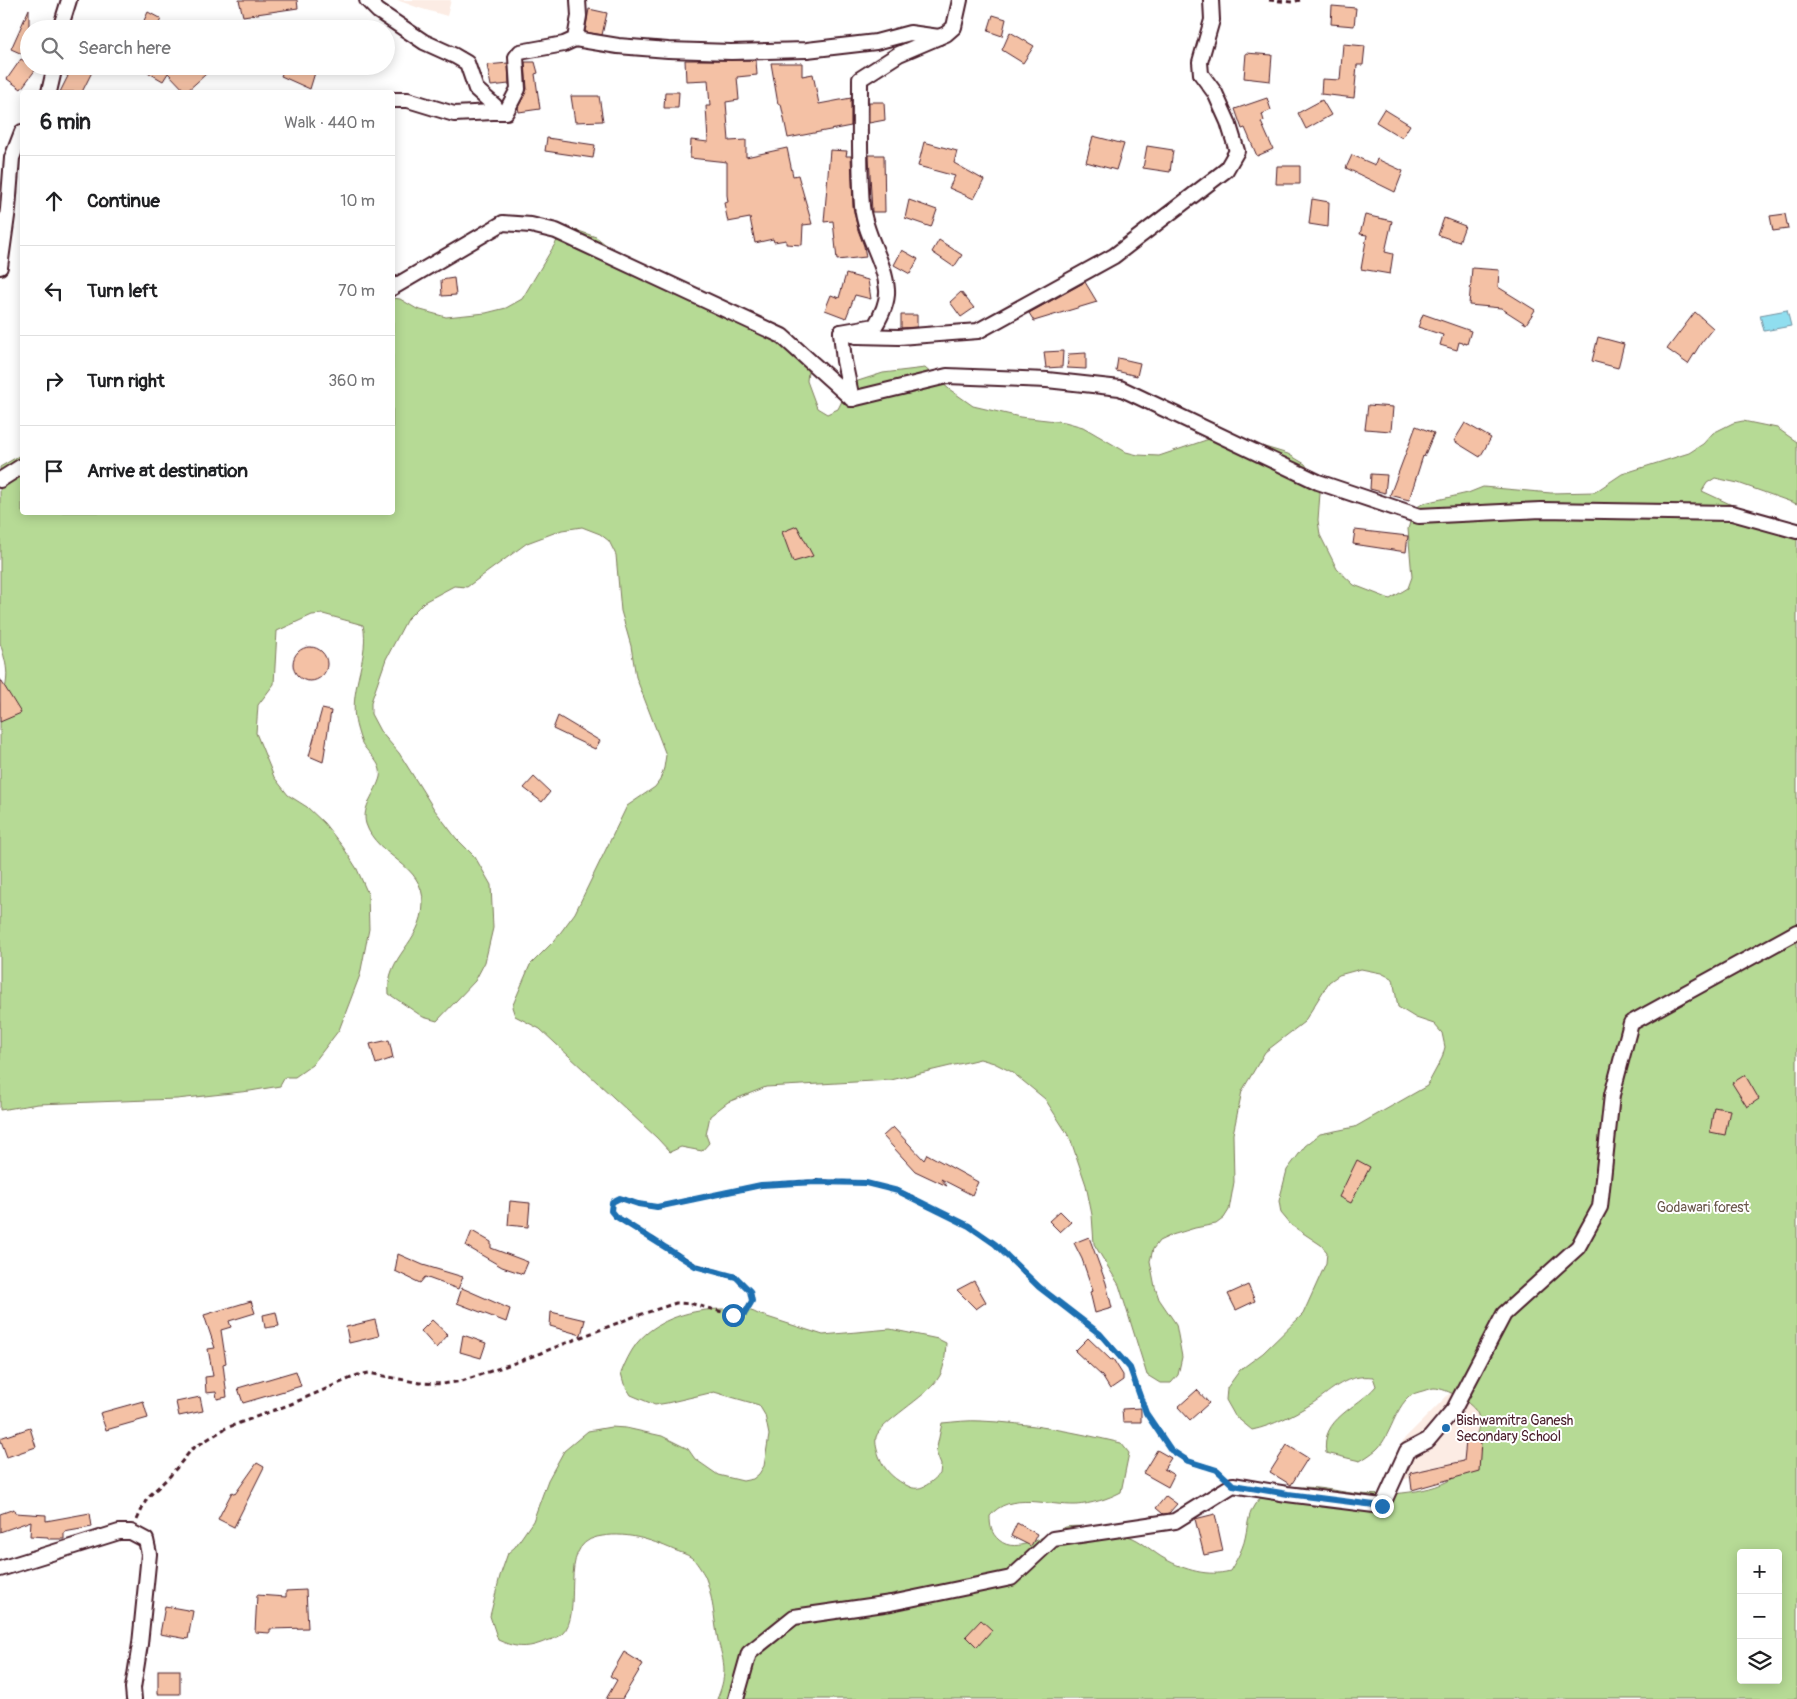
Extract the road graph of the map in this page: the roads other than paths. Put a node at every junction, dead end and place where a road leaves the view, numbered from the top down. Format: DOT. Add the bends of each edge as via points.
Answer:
graph roads {
  1 [pos="70,0"];
  2 [pos="368,0"];
  3 [pos="578,0"];
  4 [pos="960,0"];
  5 [pos="1211,0"];
  6 [pos="63,20"];
  7 [pos="391,20"];
  8 [pos="395,22"];
  9 [pos="940,37"];
  10 [pos="575,39"];
  11 [pos="53,75"];
  12 [pos="49,90"];
  13 [pos="395,100"];
  14 [pos="492,112"];
  15 [pos="20,137"];
  16 [pos="0,268"];
  17 [pos="395,286"];
  18 [pos="841,332"];
  19 [pos="852,399"];
  20 [pos="20,467"];
  21 [pos="0,480"];
  22 [pos="1797,532"];
  23 [pos="1797,932"];
  24 [pos="0,1569"];
  25 [pos="134,1699"];
  26 [pos="736,1699"];
  1 -- 6 [label="street"];
  2 -- 7 [label="street"];
  3 -- 10 [label="street"];
  4 -- 9 [label="street" via="954,27"];
  5 -- 18 [label="street" via="1212,20 1200,62 1201,74 1215,92 1237,150 1226,170 1114,256 978,331 899,337 856,336"];
  8 -- 14 [label="street" via="424,42 467,63 476,89 495,106"];
  9 -- 10 [label="street" via="910,33 876,42 806,50 731,52 618,46"];
  9 -- 18 [label="street" via="899,54 860,79 862,206 888,292 884,310 875,326"];
  10 -- 14 [label="street" via="520,52 516,57 518,89 506,112"];
  11 -- 12 [label="street"];
  13 -- 14 [label="street" via="408,100 454,114"];
  15 -- 16 [label="street" via="12,158"];
  17 -- 19 [label="street" via="503,223 531,225 556,232 782,336"];
  18 -- 19 [label="street"];
  19 -- 22 [label="street" via="947,376 1047,380 1120,388 1318,482 1419,516 1541,510 1732,514"];
  20 -- 21 [label="street"];
  23 -- 26 [label="street" via="1631,1023 1612,1095 1600,1207 1578,1247 1504,1314 1454,1409 1428,1440 1407,1451 1382,1506 1233,1485 1175,1521 1053,1540 1011,1578 891,1603 794,1617 749,1652"];
  24 -- 25 [label="street" via="119,1532 132,1532 146,1540 149,1554"];
}
